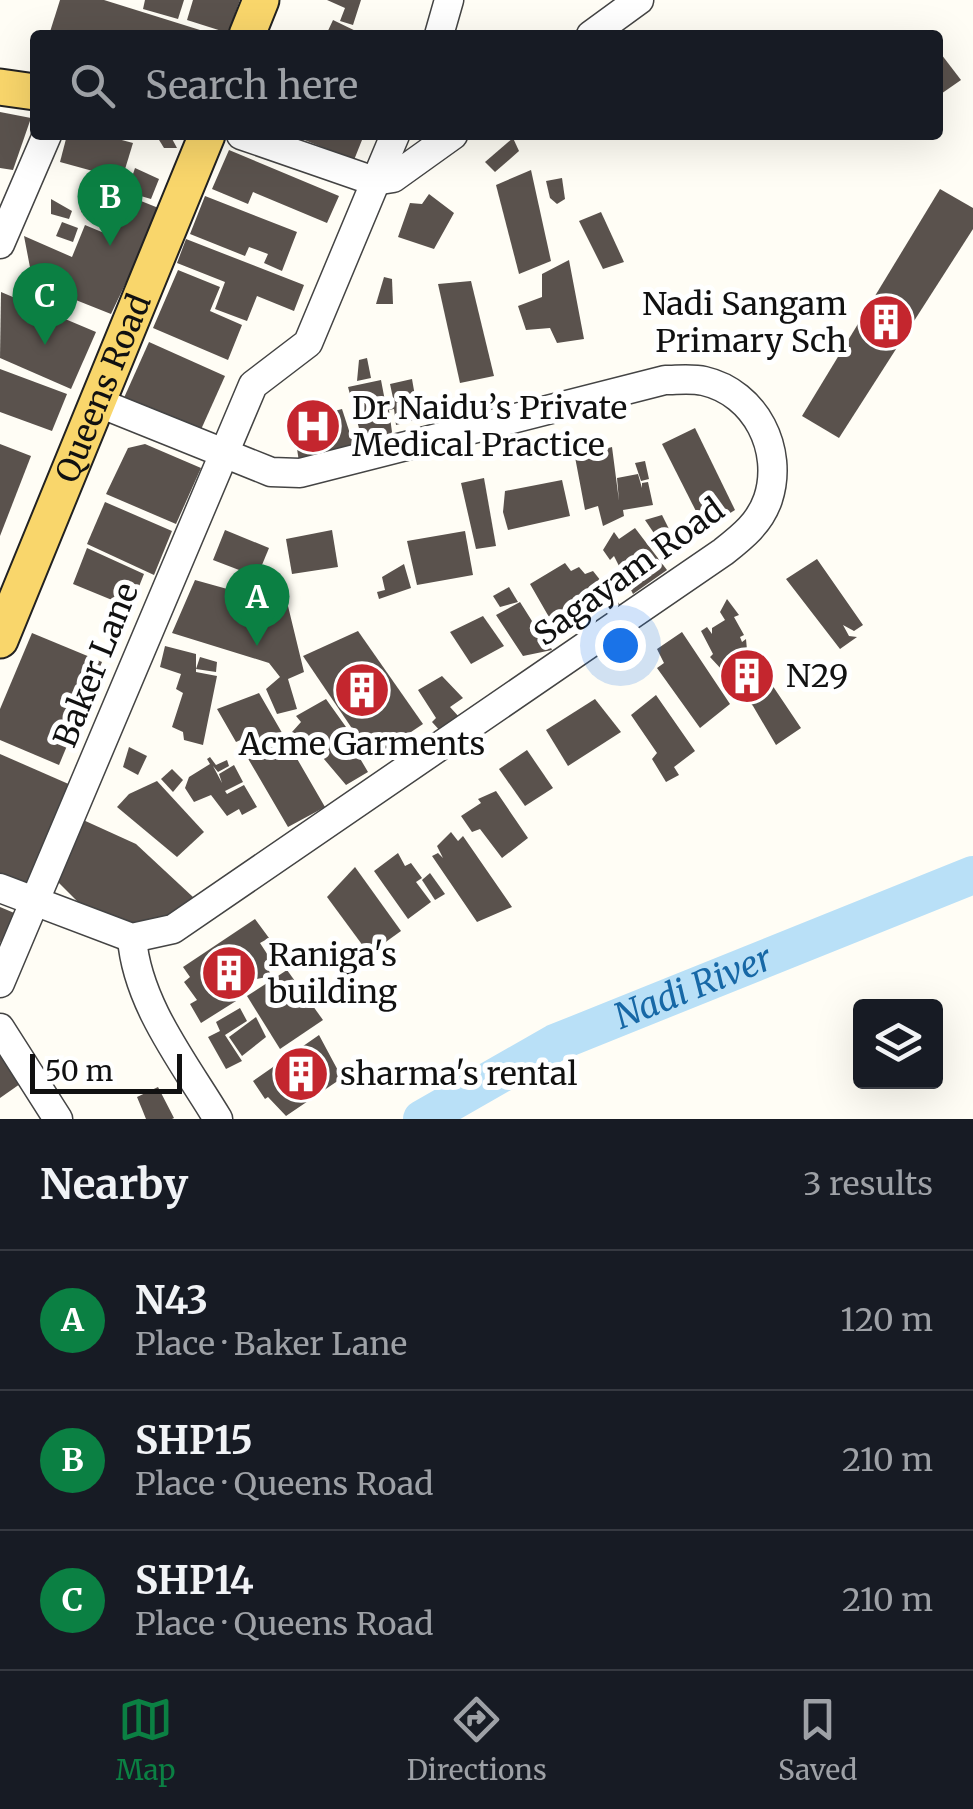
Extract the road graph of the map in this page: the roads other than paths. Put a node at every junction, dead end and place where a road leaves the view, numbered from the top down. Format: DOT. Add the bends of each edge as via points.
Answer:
graph roads {
  1 [pos="260,0"];
  2 [pos="449,0"];
  3 [pos="640,0"];
  4 [pos="249,30"];
  5 [pos="440,30"];
  6 [pos="598,30"];
  7 [pos="0,87"];
  8 [pos="30,91"];
  9 [pos="45,140"];
  10 [pos="205,140"];
  11 [pos="255,140"];
  12 [pos="393,140"];
  13 [pos="446,140"];
  14 [pos="374,182"];
  15 [pos="0,244"];
  16 [pos="96,402"];
  17 [pos="221,454"];
  18 [pos="11,584"];
  19 [pos="0,640"];
  20 [pos="0,888"];
  21 [pos="36,902"];
  22 [pos="132,938"];
  23 [pos="0,983"];
  24 [pos="0,1028"];
  25 [pos="58,1119"];
  26 [pos="218,1119"];
  1 -- 4 [label="main road"];
  2 -- 5 [label="street"];
  3 -- 6 [label="street"];
  7 -- 8 [label="main road"];
  9 -- 15 [label="street"];
  10 -- 16 [label="main road, Queens Road"];
  11 -- 14 [label="street"];
  12 -- 14 [label="street, Baker Lane"];
  13 -- 14 [label="street" via="393,178"];
  14 -- 17 [label="street, Baker Lane" via="308,344 252,384"];
  16 -- 17 [label="street, Sagayam Road"];
  16 -- 18 [label="main road, Queens Road"];
  17 -- 21 [label="street, Baker Lane"];
  17 -- 22 [label="street, Sagayam Road" via="271,472 300,473 665,380 704,381 749,408 770,444 773,471 768,500 751,530 723,552 192,917 148,938"];
  18 -- 19 [label="main road, Queens Road"];
  20 -- 21 [label="street"];
  21 -- 22 [label="street"];
  21 -- 23 [label="street, Baker Lane"];
  22 -- 26 [label="street" via="146,995"];
  24 -- 25 [label="street"];
}
